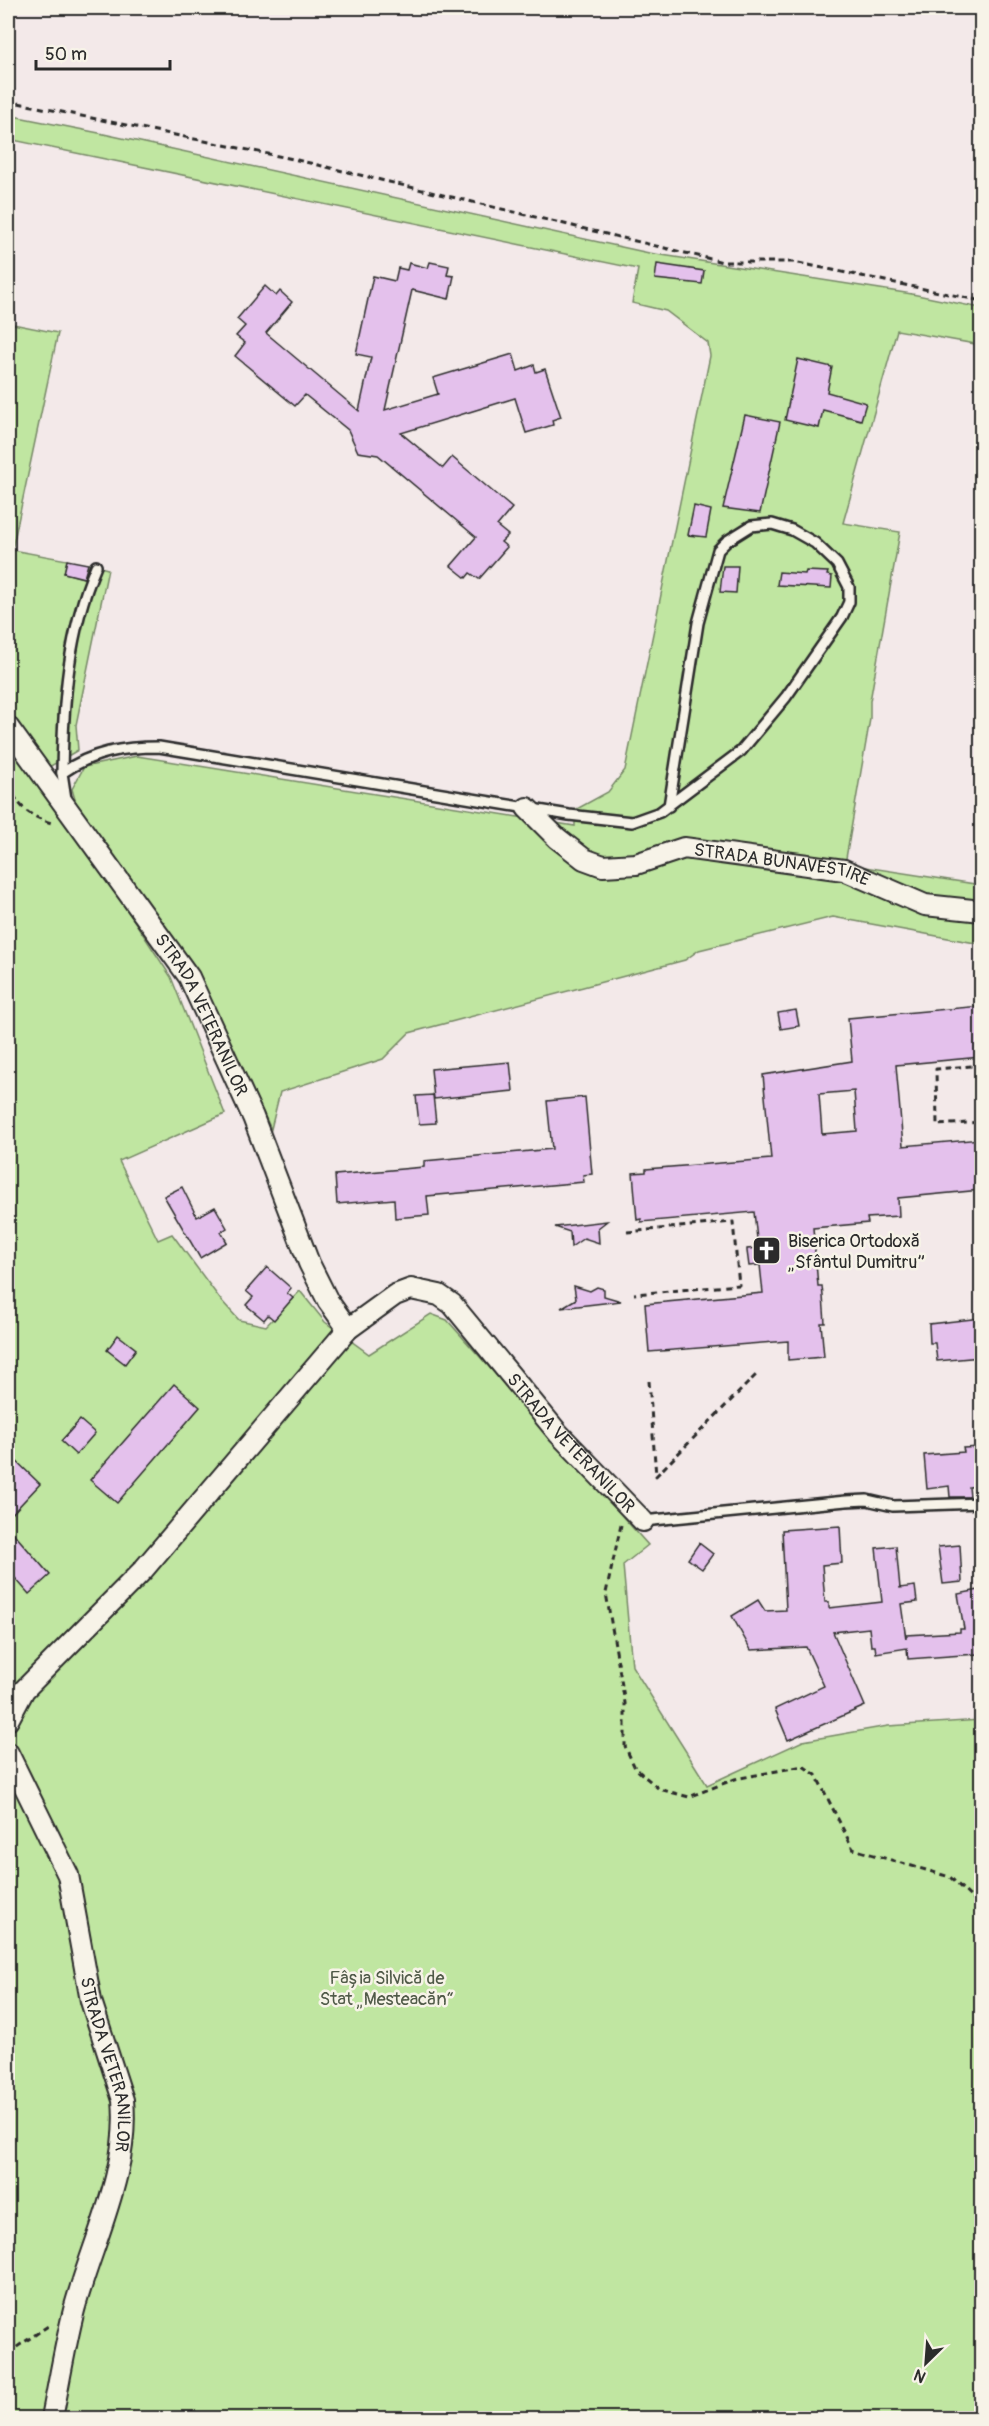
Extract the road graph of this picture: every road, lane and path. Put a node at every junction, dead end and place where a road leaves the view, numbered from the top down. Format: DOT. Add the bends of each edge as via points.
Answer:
graph roads {
  1 [pos="8,96"];
  2 [pos="8,101"];
  3 [pos="14,102"];
  4 [pos="981,301"];
  5 [pos="96,566"];
  6 [pos="8,728"];
  7 [pos="62,773"];
  8 [pos="8,786"];
  9 [pos="669,806"];
  10 [pos="527,808"];
  11 [pos="62,818"];
  12 [pos="981,911"];
  13 [pos="981,1065"];
  14 [pos="981,1122"];
  15 [pos="627,1232"];
  16 [pos="634,1294"];
  17 [pos="348,1329"];
  18 [pos="756,1375"];
  19 [pos="649,1381"];
  20 [pos="626,1503"];
  21 [pos="981,1503"];
  22 [pos="643,1521"];
  23 [pos="8,1720"];
  24 [pos="8,1753"];
  25 [pos="981,1908"];
  26 [pos="74,2311"];
  27 [pos="8,2353"];
  28 [pos="52,2418"];
  1 -- 3 [label="path"];
  2 -- 3 [label="path"];
  3 -- 4 [label="path" via="293,159 723,262 794,262"];
  5 -- 7 [label="lane" via="72,644"];
  6 -- 11 [label="street, STRADA VETERANILOR"];
  7 -- 10 [label="lane" via="100,753 159,747"];
  7 -- 11 [label="lane"];
  8 -- 11 [label="path" via="20,807 36,818"];
  9 -- 9 [label="lane" via="698,623 718,550 751,526 772,524 792,530 815,543 837,564 849,587 849,603 786,697 741,751"];
  9 -- 10 [label="lane" via="632,822"];
  10 -- 12 [label="street, STRADA BUNAVESTIRE" via="584,860 603,866 636,864 684,848 844,870 925,905"];
  11 -- 17 [label="street, STRADA VETERANILOR" via="112,868 189,977 253,1117 309,1263"];
  13 -- 14 [label="path" via="936,1069 937,1125"];
  15 -- 16 [label="path" via="734,1222 739,1285"];
  17 -- 20 [label="street, STRADA VETERANILOR" via="395,1295 411,1289 439,1295 452,1304 558,1433"];
  17 -- 23 [label="street, STRADA VETERANILOR" via="143,1570 24,1690"];
  18 -- 19 [label="path" via="656,1476"];
  20 -- 22 [label="street, STRADA VETERANILOR"];
  20 -- 25 [label="path" via="606,1593 625,1703 625,1746 635,1768 659,1789 689,1797 735,1779 803,1766 816,1775 853,1849 950,1877"];
  21 -- 22 [label="lane, STRADA VETERANILOR" via="893,1506 867,1500 846,1501"];
  24 -- 26 [label="street, STRADA VETERANILOR" via="68,1875 91,2001 123,2100 123,2130 114,2181"];
  26 -- 27 [label="path"];
  26 -- 28 [label="street, STRADA VETERANILOR"];
}
